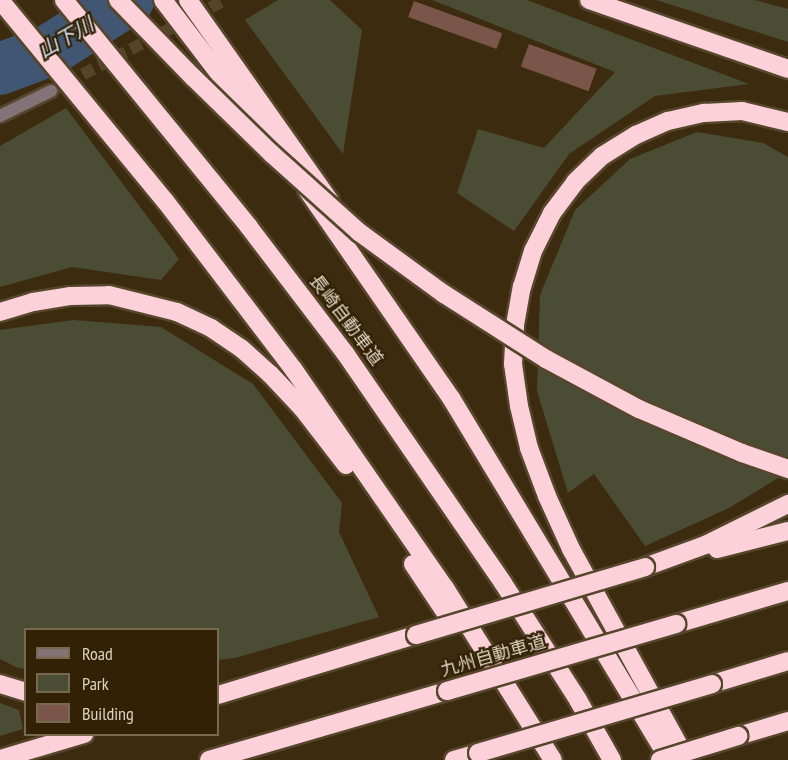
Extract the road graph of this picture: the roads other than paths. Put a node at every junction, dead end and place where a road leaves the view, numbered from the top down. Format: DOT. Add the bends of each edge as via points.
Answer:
graph roads {
  1 [pos="0,0"];
  2 [pos="64,0"];
  3 [pos="118,0"];
  4 [pos="589,0"];
  5 [pos="189,1"];
  6 [pos="166,4"];
  7 [pos="788,69"];
  8 [pos="51,91"];
  9 [pos="0,116"];
  10 [pos="788,122"];
  11 [pos="0,312"];
  12 [pos="788,469"];
  13 [pos="372,482"];
  14 [pos="514,502"];
  15 [pos="788,504"];
  16 [pos="788,531"];
  17 [pos="645,567"];
  18 [pos="788,591"];
  19 [pos="416,635"];
  20 [pos="788,661"];
  21 [pos="0,684"];
  22 [pos="219,684"];
  23 [pos="497,690"];
  24 [pos="24,691"];
  25 [pos="219,695"];
  26 [pos="788,722"];
  27 [pos="80,736"];
  28 [pos="0,759"];
  29 [pos="208,760"];
  30 [pos="454,760"];
  31 [pos="538,760"];
  32 [pos="543,760"];
  33 [pos="553,760"];
  34 [pos="612,760"];
  35 [pos="660,760"];
  36 [pos="669,760"];
  37 [pos="687,760"];
  1 -- 13 [label="highway" via="230,283"];
  2 -- 34 [label="highway, 長崎自動車道" via="249,227 345,353 434,478"];
  3 -- 12 [label="highway, bridge" via="281,162 359,232 444,294 546,359 639,409"];
  4 -- 7 [label="highway"];
  5 -- 14 [label="highway" via="393,292 455,391"];
  6 -- 14 [label="highway" via="384,299"];
  8 -- 9 [label="street"];
  10 -- 37 [label="highway" via="742,111 704,113 668,121 602,156 575,182 537,241 515,325 513,364 519,406 547,496 571,549"];
  11 -- 23 [label="highway" via="70,296 108,295 177,312 243,349 333,447"];
  13 -- 23 [label="highway"];
  13 -- 33 [label="highway"];
  14 -- 36 [label="highway"];
  15 -- 17 [label="highway" via="747,526"];
  16 -- 17 [label="highway"];
  17 -- 19 [label="highway, bridge"];
  18 -- 29 [label="highway, 九州自動車道, bridge"];
  19 -- 22 [label="highway"];
  19 -- 25 [label="highway"];
  20 -- 30 [label="highway, bridge"];
  21 -- 24 [label="highway"];
  23 -- 31 [label="highway"];
  23 -- 32 [label="highway"];
  26 -- 35 [label="highway, bridge"];
  27 -- 28 [label="highway"];
}
